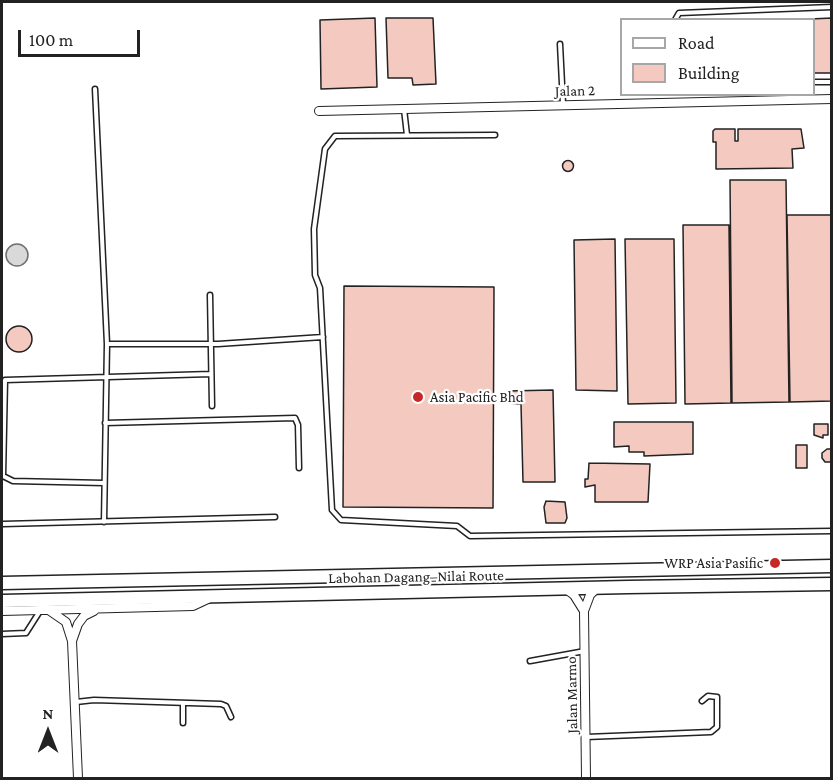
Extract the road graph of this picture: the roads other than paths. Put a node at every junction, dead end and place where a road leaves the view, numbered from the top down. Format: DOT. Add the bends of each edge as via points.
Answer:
graph roads {
  1 [pos="831,7"];
  2 [pos="675,18"];
  3 [pos="560,44"];
  4 [pos="815,82"];
  5 [pos="831,82"];
  6 [pos="95,89"];
  7 [pos="675,99"];
  8 [pos="831,99"];
  9 [pos="563,105"];
  10 [pos="404,109"];
  11 [pos="319,111"];
  12 [pos="407,135"];
  13 [pos="495,135"];
  14 [pos="210,295"];
  15 [pos="323,337"];
  16 [pos="107,344"];
  17 [pos="210,344"];
  18 [pos="211,374"];
  19 [pos="106,377"];
  20 [pos="212,406"];
  21 [pos="105,423"];
  22 [pos="299,468"];
  23 [pos="104,483"];
  24 [pos="275,517"];
  25 [pos="104,522"];
  26 [pos="3,524"];
  27 [pos="831,531"];
  28 [pos="831,566"];
  29 [pos="2,583"];
  30 [pos="831,584"];
  31 [pos="597,588"];
  32 [pos="566,589"];
  33 [pos="215,595"];
  34 [pos="2,601"];
  35 [pos="98,609"];
  36 [pos="45,610"];
  37 [pos="2,611"];
  38 [pos="584,611"];
  39 [pos="2,634"];
  40 [pos="72,641"];
  41 [pos="585,651"];
  42 [pos="530,661"];
  43 [pos="702,701"];
  44 [pos="76,702"];
  45 [pos="183,704"];
  46 [pos="231,717"];
  47 [pos="183,723"];
  48 [pos="585,737"];
  49 [pos="78,778"];
  50 [pos="586,778"];
  1 -- 2 [label="lane" via="679,13"];
  3 -- 9 [label="lane"];
  4 -- 5 [label="lane"];
  6 -- 16 [label="lane"];
  7 -- 8 [label="street, Jalan 2"];
  7 -- 9 [label="street, Jalan 2"];
  9 -- 10 [label="street, Jalan 2"];
  10 -- 11 [label="street, Jalan 2"];
  10 -- 12 [label="lane"];
  12 -- 13 [label="lane"];
  12 -- 15 [label="lane" via="335,136 325,149 314,229"];
  14 -- 17 [label="lane"];
  15 -- 17 [label="lane"];
  15 -- 27 [label="lane" via="332,510 341,520 457,526 470,536"];
  16 -- 17 [label="lane"];
  16 -- 19 [label="lane"];
  17 -- 18 [label="lane"];
  18 -- 19 [label="lane"];
  18 -- 20 [label="lane"];
  19 -- 21 [label="lane"];
  19 -- 23 [label="lane" via="5,380 3,477 13,482"];
  21 -- 22 [label="lane" via="295,418"];
  21 -- 23 [label="lane"];
  23 -- 25 [label="lane"];
  24 -- 25 [label="lane"];
  25 -- 26 [label="lane"];
  28 -- 29 [label="main road, Labohan Dagang–Nilai Route"];
  30 -- 31 [label="main road, Labohan Dagang–Nilai Route"];
  31 -- 32 [label="main road, Labohan Dagang–Nilai Route"];
  31 -- 38 [label="street"];
  32 -- 33 [label="main road, Labohan Dagang–Nilai Route"];
  32 -- 38 [label="street"];
  33 -- 34 [label="main road, Labohan Dagang–Nilai Route"];
  33 -- 35 [label="street" via="193,606"];
  35 -- 36 [label="street"];
  35 -- 40 [label="street" via="84,616"];
  36 -- 37 [label="street"];
  36 -- 39 [label="lane" via="26,633"];
  36 -- 40 [label="street" via="66,622"];
  38 -- 41 [label="street, Jalan Marmo"];
  40 -- 44 [label="street"];
  41 -- 42 [label="lane"];
  41 -- 48 [label="street, Jalan Marmo"];
  43 -- 48 [label="lane" via="708,696 717,697 717,727 711,732"];
  44 -- 45 [label="lane"];
  44 -- 49 [label="street"];
  45 -- 46 [label="lane" via="221,704"];
  45 -- 47 [label="lane"];
  48 -- 50 [label="street, Jalan Marmo"];
}
